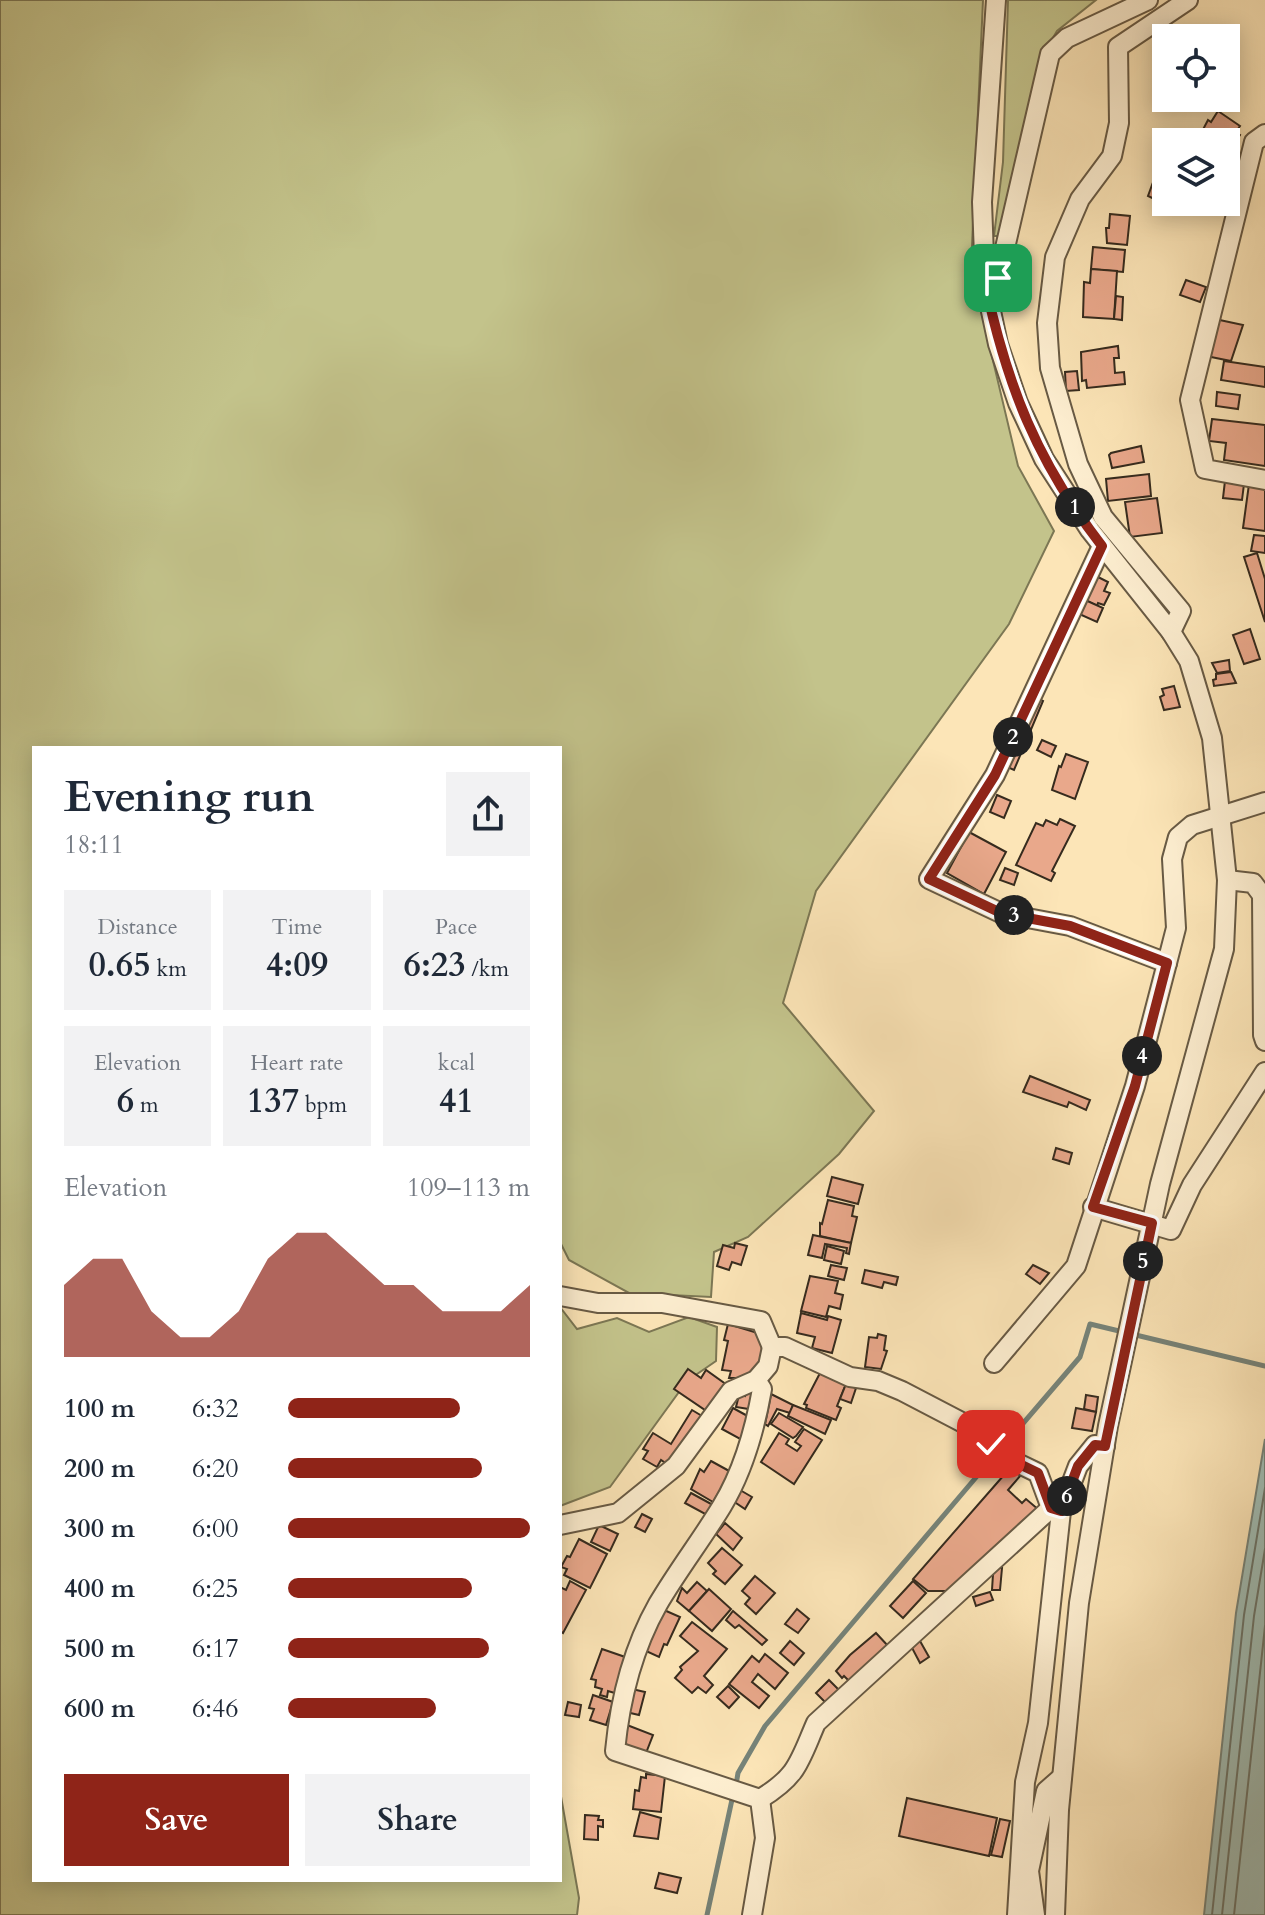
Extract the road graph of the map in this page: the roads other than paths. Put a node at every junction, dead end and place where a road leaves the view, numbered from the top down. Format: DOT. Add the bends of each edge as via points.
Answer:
graph roads {
  1 [pos="996,0"];
  2 [pos="1148,0"];
  3 [pos="1188,0"];
  4 [pos="1265,134"];
  5 [pos="985,283"];
  6 [pos="1265,480"];
  7 [pos="1102,546"];
  8 [pos="1171,632"];
  9 [pos="1265,802"];
  10 [pos="1220,815"];
  11 [pos="1227,880"];
  12 [pos="1167,963"];
  13 [pos="1265,1041"];
  14 [pos="1265,1072"];
  15 [pos="1093,1207"];
  16 [pos="1152,1223"];
  17 [pos="562,1296"];
  18 [pos="772,1347"];
  19 [pos="994,1363"];
  20 [pos="756,1380"];
  21 [pos="1105,1446"];
  22 [pos="1056,1510"];
  23 [pos="562,1525"];
  24 [pos="1062,1777"];
  25 [pos="752,1797"];
  26 [pos="1024,1871"];
  27 [pos="752,1915"];
  28 [pos="1017,1915"];
  29 [pos="1035,1915"];
  30 [pos="1055,1915"];
  1 -- 5 [label="street" via="982,202"];
  2 -- 5 [label="street" via="1067,38 1050,54 998,278"];
  3 -- 8 [label="street" via="1118,47 1119,123 1112,156 1080,199 1055,257 1047,323 1050,368 1078,464 1103,517 1181,611"];
  4 -- 6 [label="street" via="1254,142 1190,400 1205,469"];
  5 -- 7 [label="street" via="1018,403 1044,459"];
  7 -- 8 [label="street"];
  7 -- 12 [label="street" via="995,775 929,879 1001,913 1070,926"];
  8 -- 10 [label="street" via="1189,661 1212,738"];
  9 -- 10 [label="street"];
  10 -- 11 [label="street"];
  10 -- 12 [label="street" via="1192,825 1178,837 1172,859 1176,928"];
  11 -- 13 [label="street" via="1253,883 1262,895"];
  11 -- 16 [label="street" via="1224,949"];
  12 -- 15 [label="street" via="1135,1086"];
  14 -- 16 [label="street" via="1192,1185 1171,1230"];
  15 -- 16 [label="street"];
  15 -- 19 [label="street" via="1076,1266"];
  16 -- 21 [label="street"];
  17 -- 18 [label="street" via="598,1303 662,1303 761,1321"];
  18 -- 20 [label="street" via="768,1366"];
  18 -- 22 [label="street" via="785,1347 850,1377 878,1381 971,1427 1007,1458 1038,1473"];
  20 -- 23 [label="street" via="731,1391 676,1466 618,1513"];
  20 -- 25 [label="street" via="762,1389 755,1428 724,1502 657,1606 630,1668 615,1751"];
  21 -- 22 [label="street" via="1095,1445 1078,1466"];
  21 -- 24 [label="street" via="1079,1603"];
  22 -- 25 [label="street" via="816,1723 784,1785"];
  22 -- 26 [label="street" via="1038,1723 1025,1782"];
  24 -- 26 [label="street" via="1046,1791"];
  24 -- 30 [label="street"];
  25 -- 27 [label="street" via="765,1838"];
  26 -- 28 [label="street"];
  26 -- 29 [label="street"];
}
